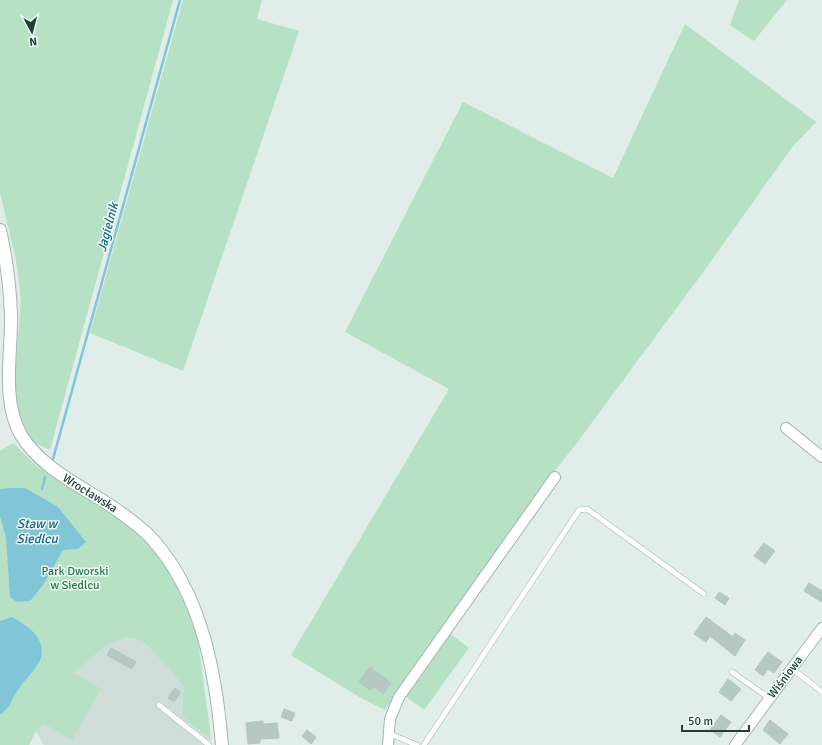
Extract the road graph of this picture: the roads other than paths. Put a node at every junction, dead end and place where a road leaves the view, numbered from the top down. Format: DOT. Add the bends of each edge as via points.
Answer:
graph roads {
  1 [pos="0,230"];
  2 [pos="786,428"];
  3 [pos="822,457"];
  4 [pos="555,477"];
  5 [pos="704,594"];
  6 [pos="822,628"];
  7 [pos="792,668"];
  8 [pos="732,672"];
  9 [pos="822,692"];
  10 [pos="769,698"];
  11 [pos="159,705"];
  12 [pos="390,734"];
  13 [pos="209,745"];
  14 [pos="222,745"];
  15 [pos="388,745"];
  16 [pos="417,745"];
  17 [pos="424,745"];
  18 [pos="735,745"];
  1 -- 14 [label="street, Wrocławska" via="10,298 10,404 18,429 29,446 46,462 131,520 167,557 186,591 205,643 212,672"];
  2 -- 3 [label="street"];
  4 -- 12 [label="street" via="399,697 390,719"];
  5 -- 17 [label="lane" via="587,509 579,510"];
  6 -- 7 [label="street, Wiśniowa"];
  7 -- 9 [label="lane"];
  7 -- 10 [label="street, Wiśniowa"];
  8 -- 10 [label="lane"];
  10 -- 18 [label="street, Wiśniowa"];
  11 -- 13 [label="lane"];
  12 -- 15 [label="street"];
  12 -- 16 [label="lane"];
}
